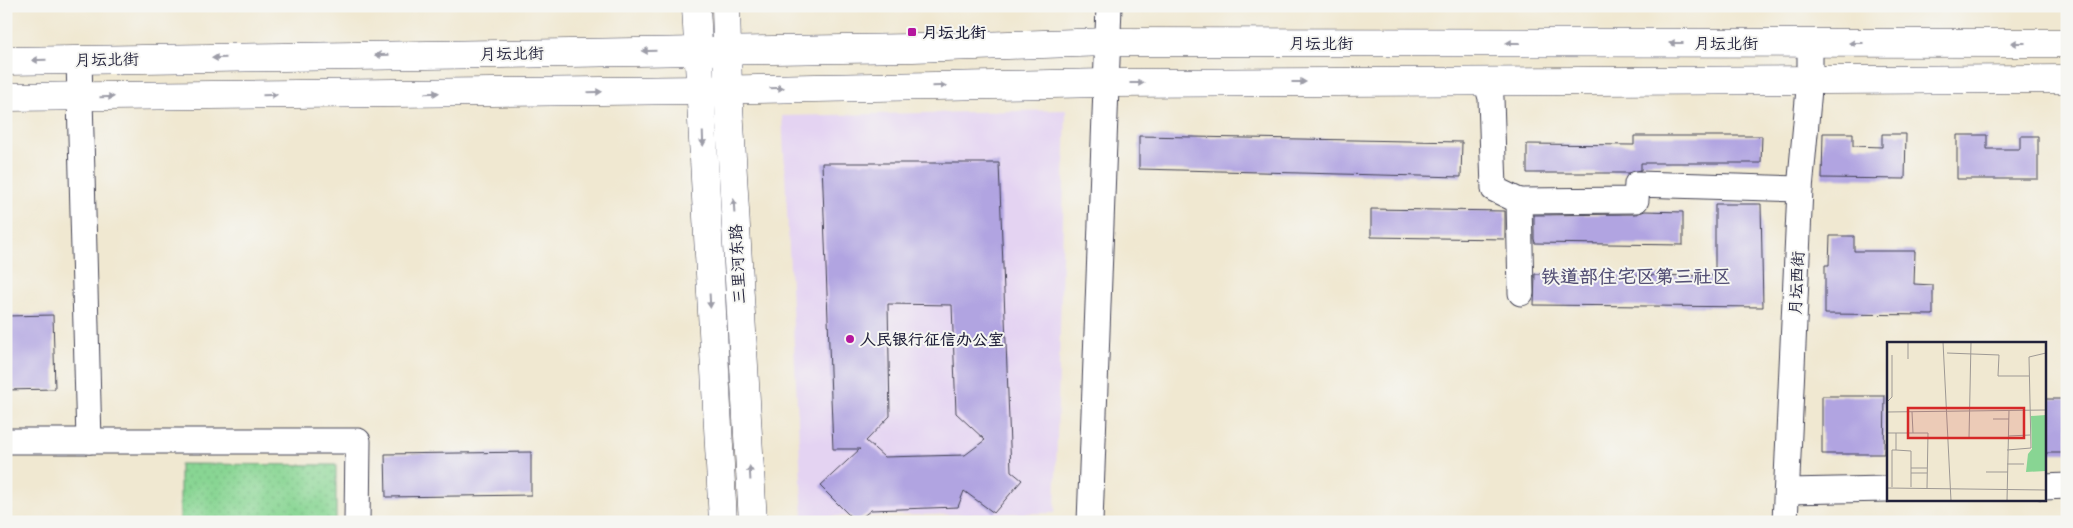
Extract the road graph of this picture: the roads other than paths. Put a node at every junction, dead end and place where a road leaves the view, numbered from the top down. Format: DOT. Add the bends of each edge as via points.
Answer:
graph roads {
  1 [pos="696,6"];
  2 [pos="726,6"];
  3 [pos="1110,6"];
  4 [pos="1109,42"];
  5 [pos="2067,43"];
  6 [pos="1810,44"];
  7 [pos="698,50"];
  8 [pos="728,51"];
  9 [pos="79,60"];
  10 [pos="6,61"];
  11 [pos="1810,78"];
  12 [pos="2067,79"];
  13 [pos="1486,81"];
  14 [pos="1106,83"];
  15 [pos="715,90"];
  16 [pos="80,97"];
  17 [pos="6,98"];
  18 [pos="1800,189"];
  19 [pos="1519,201"];
  20 [pos="1521,293"];
  21 [pos="6,441"];
  22 [pos="89,441"];
  23 [pos="2067,486"];
  24 [pos="2046,487"];
  25 [pos="1887,489"];
  26 [pos="1787,491"];
  27 [pos="357,522"];
  28 [pos="723,522"];
  29 [pos="753,522"];
  30 [pos="1090,522"];
  31 [pos="1785,522"];
  1 -- 7 [label="main road, 三里河东路"];
  2 -- 8 [label="main road, 三里河东路"];
  3 -- 4 [label="street"];
  6 -- 4 [label="main road, 月坛北街, one-way"];
  4 -- 8 [label="main road, 月坛北街"];
  4 -- 14 [label="street"];
  5 -- 6 [label="main road, 月坛北街, one-way"];
  6 -- 11 [label="street, 月坛西街"];
  7 -- 8 [label="main road, 月坛北街"];
  7 -- 9 [label="main road, 月坛北街, one-way"];
  7 -- 15 [label="main road, 三里河东路"];
  8 -- 15 [label="main road, 三里河东路"];
  9 -- 10 [label="main road, 月坛北街, one-way"];
  9 -- 16 [label="street"];
  11 -- 12 [label="main road"];
  11 -- 13 [label="main road"];
  11 -- 18 [label="street, 月坛西街"];
  14 -- 13 [label="main road, one-way"];
  13 -- 19 [label="street" via="1491,98 1494,189"];
  15 -- 14 [label="main road, one-way"];
  14 -- 30 [label="street"];
  16 -- 15 [label="main road, one-way"];
  15 -- 28 [label="main road, 三里河东路, one-way" via="708,262"];
  29 -- 15 [label="main road, 三里河东路, one-way"];
  16 -- 17 [label="main road"];
  16 -- 22 [label="street"];
  18 -- 19 [label="street" via="1637,184 1636,200"];
  18 -- 26 [label="street, 月坛西街"];
  19 -- 20 [label="street"];
  21 -- 22 [label="street"];
  22 -- 27 [label="street" via="358,441"];
  23 -- 24 [label="street"];
  25 -- 26 [label="street"];
  26 -- 31 [label="street, 月坛西街"];
}
